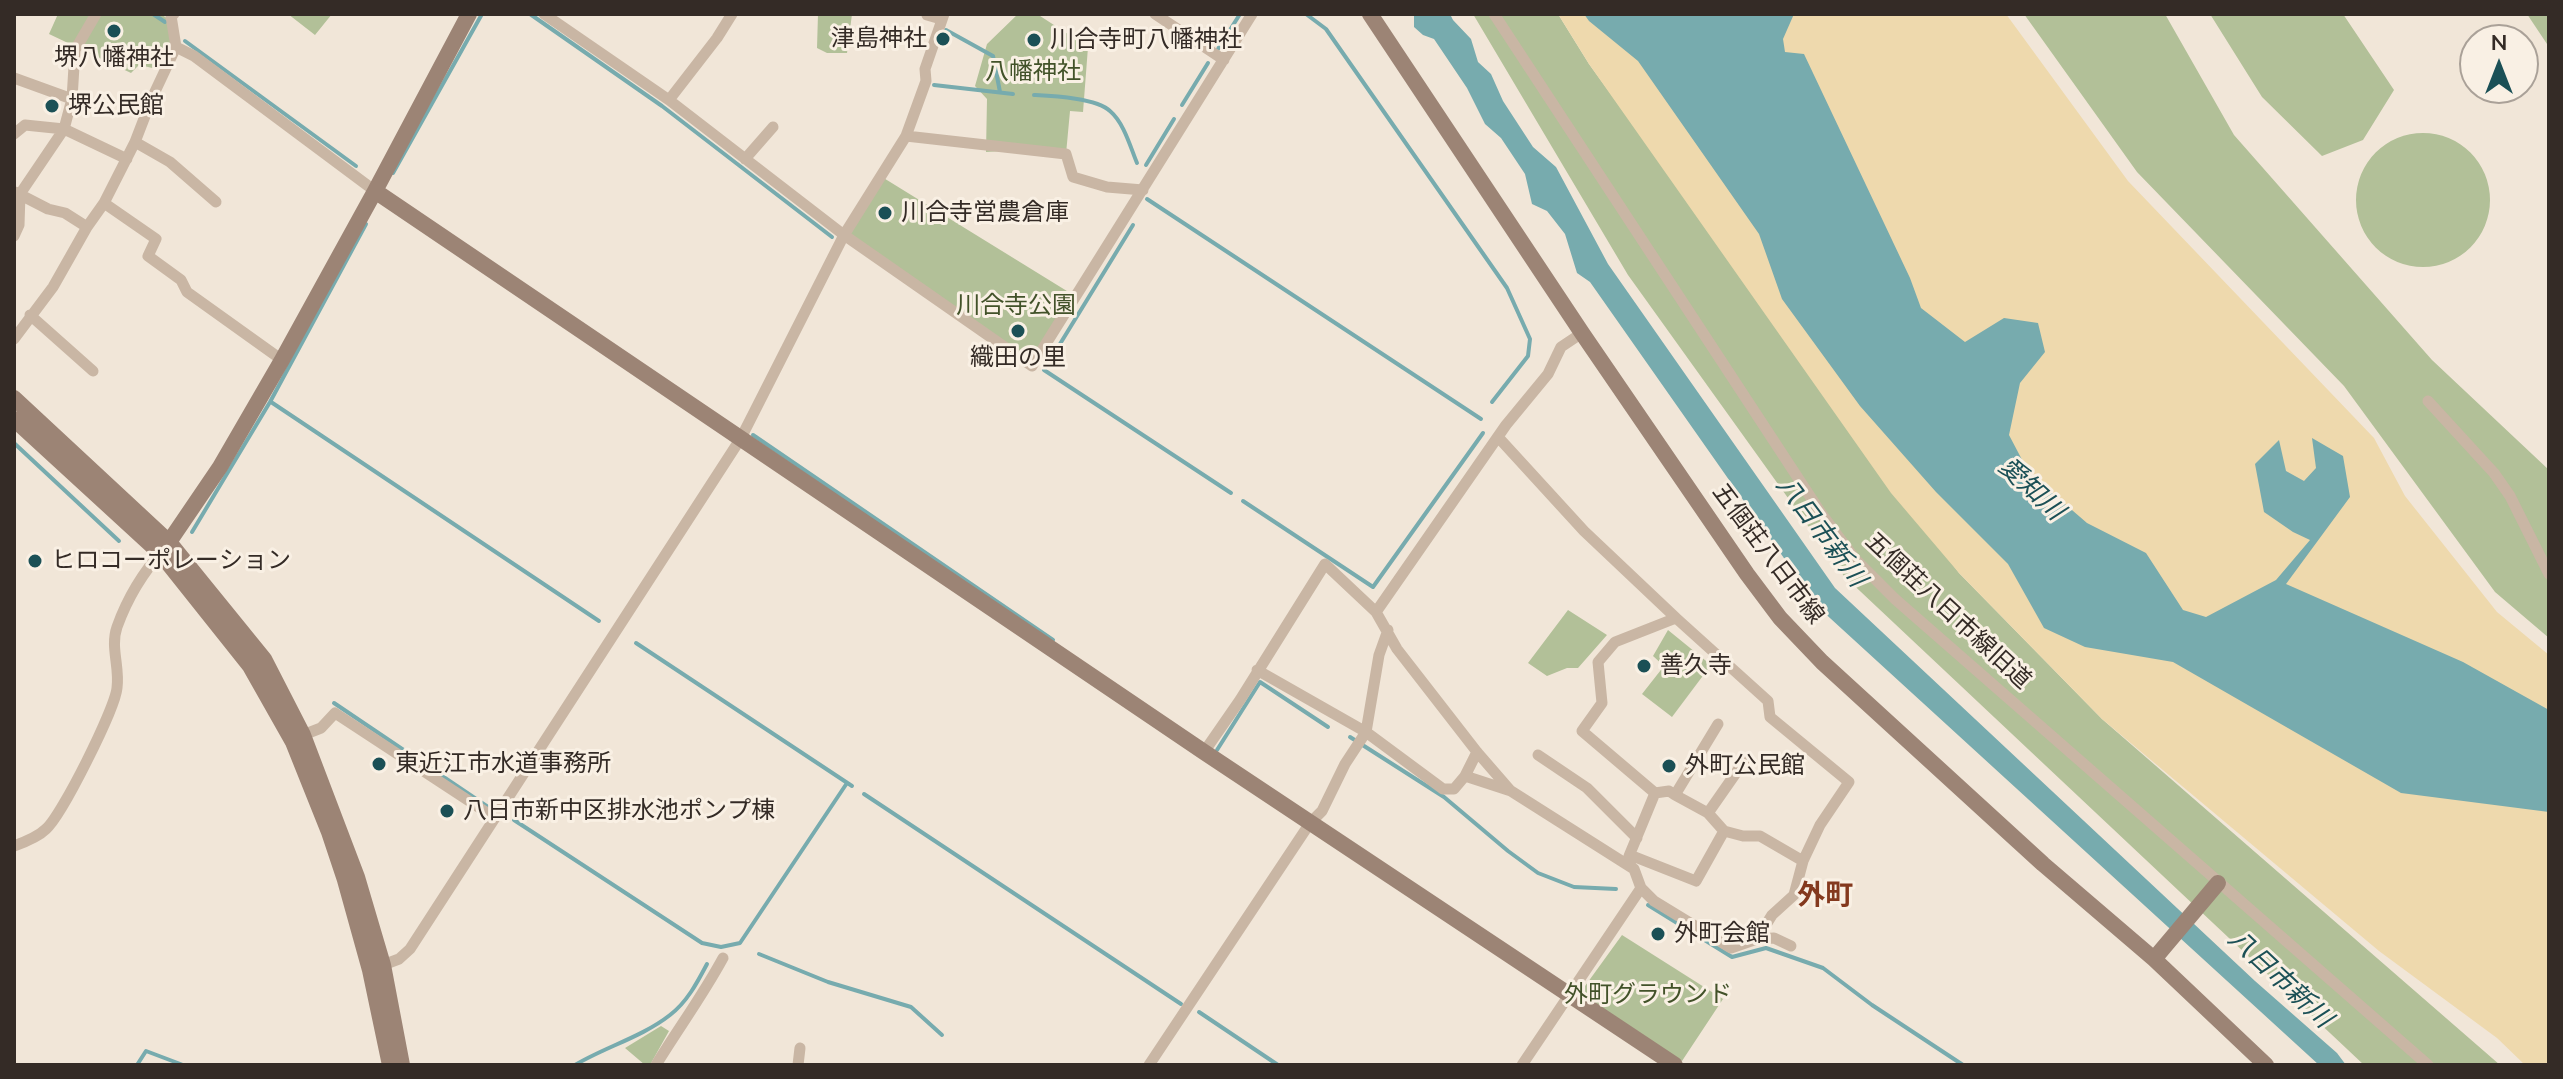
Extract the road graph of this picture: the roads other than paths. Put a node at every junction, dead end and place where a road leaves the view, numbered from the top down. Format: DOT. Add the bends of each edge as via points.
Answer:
graph roads {
  1 [pos="96,14"];
  2 [pos="469,14"];
  3 [pos="544,14"];
  4 [pos="732,14"];
  5 [pos="926,14"];
  6 [pos="1155,14"];
  7 [pos="1252,14"];
  8 [pos="1370,14"];
  9 [pos="1494,14"];
  10 [pos="171,15"];
  11 [pos="942,16"];
  12 [pos="176,47"];
  13 [pos="1224,60"];
  14 [pos="14,78"];
  15 [pos="72,99"];
  16 [pos="669,100"];
  17 [pos="773,127"];
  18 [pos="64,129"];
  19 [pos="14,134"];
  20 [pos="906,136"];
  21 [pos="135,142"];
  22 [pos="127,159"];
  23 [pos="745,159"];
  24 [pos="1143,190"];
  25 [pos="375,191"];
  26 [pos="17,193"];
  27 [pos="216,202"];
  28 [pos="104,203"];
  29 [pos="87,227"];
  30 [pos="844,235"];
  31 [pos="14,236"];
  32 [pos="30,315"];
  33 [pos="18,322"];
  34 [pos="1582,333"];
  35 [pos="14,339"];
  36 [pos="282,360"];
  37 [pos="93,371"];
  38 [pos="14,398"];
  39 [pos="2428,401"];
  40 [pos="14,419"];
  41 [pos="1498,437"];
  42 [pos="741,438"];
  43 [pos="165,548"];
  44 [pos="2549,574"];
  45 [pos="1376,612"];
  46 [pos="1676,618"];
  47 [pos="1388,630"];
  48 [pos="1257,670"];
  49 [pos="1718,724"];
  50 [pos="1366,732"];
  51 [pos="303,735"];
  52 [pos="1204,752"];
  53 [pos="1477,752"];
  54 [pos="1538,755"];
  55 [pos="1745,760"];
  56 [pos="1465,776"];
  57 [pos="1511,791"];
  58 [pos="1655,793"];
  59 [pos="1675,795"];
  60 [pos="1708,813"];
  61 [pos="495,818"];
  62 [pos="1310,823"];
  63 [pos="1724,831"];
  64 [pos="1637,838"];
  65 [pos="14,846"];
  66 [pos="1630,855"];
  67 [pos="1803,861"];
  68 [pos="1634,869"];
  69 [pos="1641,888"];
  70 [pos="2213,889"];
  71 [pos="1757,939"];
  72 [pos="1791,946"];
  73 [pos="2158,954"];
  74 [pos="723,958"];
  75 [pos="383,965"];
  76 [pos="1569,994"];
  77 [pos="800,1048"];
  78 [pos="390,1065"];
  79 [pos="402,1065"];
  80 [pos="656,1065"];
  81 [pos="798,1065"];
  82 [pos="1149,1065"];
  83 [pos="1522,1065"];
  84 [pos="1675,1065"];
  85 [pos="2266,1065"];
  86 [pos="2428,1065"];
  1 -- 15 [label="street" via="75,50"];
  2 -- 25 [label="street"];
  3 -- 16 [label="street"];
  4 -- 16 [label="street"];
  5 -- 11 [label="street"];
  6 -- 13 [label="street"];
  7 -- 13 [label="street"];
  8 -- 34 [label="street, 五個荘八日市線"];
  9 -- 70 [label="street, 五個荘八日市線旧道" via="1855,559"];
  10 -- 12 [label="street"];
  11 -- 20 [label="street"];
  12 -- 21 [label="street"];
  12 -- 25 [label="street"];
  13 -- 24 [label="street"];
  14 -- 15 [label="street"];
  15 -- 18 [label="street"];
  16 -- 23 [label="street"];
  17 -- 23 [label="street"];
  18 -- 19 [label="street" via="25,125"];
  18 -- 22 [label="street"];
  18 -- 26 [label="street"];
  20 -- 24 [label="street" via="1066,154 1073,177"];
  20 -- 30 [label="street"];
  21 -- 22 [label="street"];
  21 -- 27 [label="street" via="170,162"];
  22 -- 28 [label="street"];
  23 -- 30 [label="street"];
  24 -- 30 [label="street" via="1032,366"];
  25 -- 36 [label="street"];
  25 -- 42 [label="street"];
  26 -- 29 [label="street"];
  26 -- 31 [label="street" via="19,225"];
  28 -- 29 [label="street"];
  28 -- 36 [label="street" via="156,239 148,256 181,280 187,292"];
  29 -- 32 [label="street" via="53,287"];
  30 -- 42 [label="street"];
  32 -- 33 [label="street"];
  32 -- 37 [label="street"];
  33 -- 35 [label="street"];
  34 -- 41 [label="street" via="1561,347 1548,374"];
  34 -- 73 [label="street, 五個荘八日市線" via="1780,618 2031,853"];
  36 -- 43 [label="street"];
  38 -- 43 [label="street"];
  39 -- 44 [label="street" via="2502,484"];
  40 -- 43 [label="street"];
  41 -- 45 [label="street"];
  41 -- 46 [label="street" via="1584,531"];
  42 -- 52 [label="street"];
  42 -- 61 [label="street"];
  43 -- 51 [label="street" via="264,659"];
  43 -- 65 [label="street" via="149,565 118,626 118,689 57,817 45,832"];
  43 -- 78 [label="street" via="250,666 293,742 345,880"];
  45 -- 47 [label="street"];
  45 -- 48 [label="street" via="1325,564"];
  46 -- 58 [label="street" via="1615,642 1598,662 1602,703 1582,731"];
  46 -- 67 [label="street" via="1768,701 1770,717 1849,782"];
  47 -- 50 [label="street"];
  47 -- 53 [label="street"];
  48 -- 50 [label="street"];
  48 -- 52 [label="street"];
  49 -- 59 [label="street"];
  50 -- 56 [label="street" via="1443,789 1454,789"];
  50 -- 62 [label="street"];
  51 -- 61 [label="street" via="321,728 335,713"];
  51 -- 75 [label="street" via="353,865"];
  52 -- 62 [label="street"];
  53 -- 56 [label="street"];
  53 -- 57 [label="street"];
  54 -- 64 [label="street" via="1587,788"];
  55 -- 60 [label="street"];
  56 -- 57 [label="street"];
  57 -- 68 [label="street"];
  58 -- 59 [label="street"];
  58 -- 64 [label="street"];
  59 -- 60 [label="street"];
  60 -- 63 [label="street"];
  61 -- 75 [label="street" via="410,949"];
  62 -- 76 [label="street"];
  62 -- 82 [label="street"];
  63 -- 66 [label="street" via="1696,881"];
  63 -- 67 [label="street" via="1760,836"];
  64 -- 66 [label="street"];
  66 -- 68 [label="street"];
  67 -- 71 [label="street" via="1794,895"];
  68 -- 69 [label="street"];
  69 -- 71 [label="street" via="1668,912 1731,948"];
  69 -- 76 [label="street"];
  70 -- 73 [label="street"];
  70 -- 86 [label="street, 五個荘八日市線旧道"];
  71 -- 72 [label="street" via="1774,938"];
  73 -- 85 [label="street, 五個荘八日市線"];
  74 -- 80 [label="street"];
  75 -- 79 [label="street"];
  76 -- 83 [label="street"];
  76 -- 84 [label="street"];
  77 -- 81 [label="street"];
}
